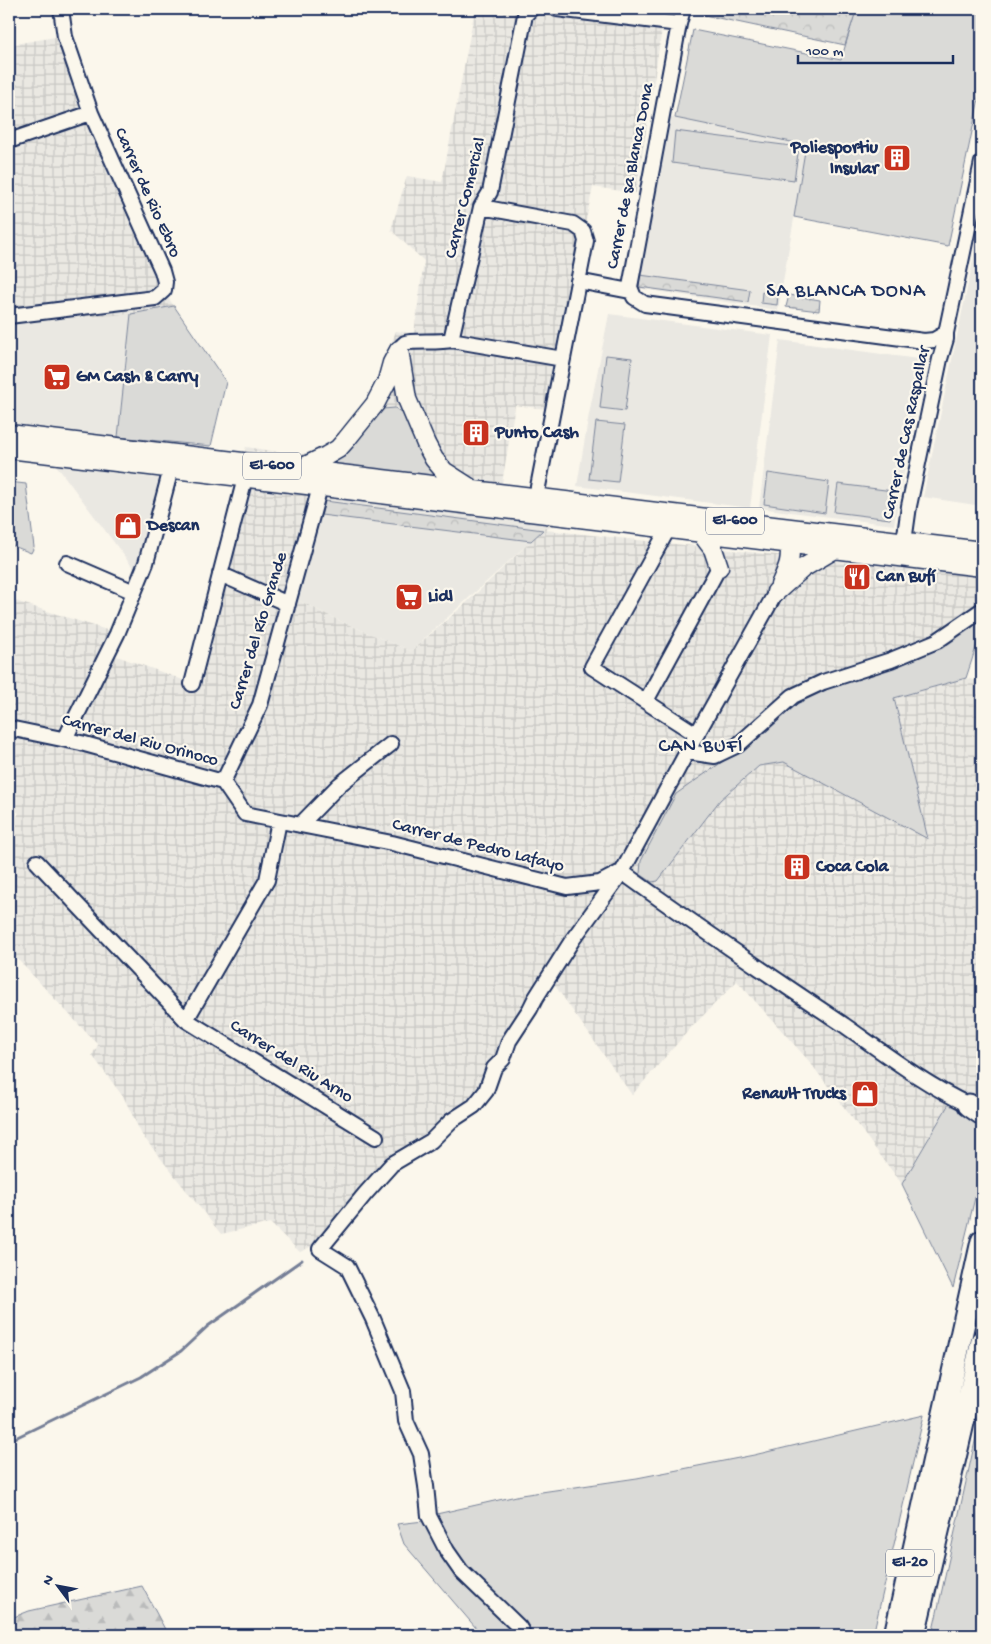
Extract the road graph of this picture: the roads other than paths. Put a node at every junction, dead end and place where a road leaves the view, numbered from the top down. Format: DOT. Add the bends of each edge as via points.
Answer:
graph roads {
  1 [pos="62,9"];
  2 [pos="531,9"];
  3 [pos="557,9"];
  4 [pos="683,9"];
  5 [pos="679,24"];
  6 [pos="91,113"];
  7 [pos="9,141"];
  8 [pos="982,162"];
  9 [pos="481,207"];
  10 [pos="578,281"];
  11 [pos="630,290"];
  12 [pos="9,316"];
  13 [pos="946,333"];
  14 [pos="451,340"];
  15 [pos="924,341"];
  16 [pos="399,350"];
  17 [pos="563,359"];
  18 [pos="940,359"];
  19 [pos="375,404"];
  20 [pos="414,416"];
  21 [pos="9,434"];
  22 [pos="9,449"];
  23 [pos="171,469"];
  24 [pos="298,469"];
  25 [pos="245,478"];
  26 [pos="320,487"];
  27 [pos="473,490"];
  28 [pos="536,497"];
  29 [pos="668,529"];
  30 [pos="701,533"];
  31 [pos="738,538"];
  32 [pos="904,542"];
  33 [pos="789,544"];
  34 [pos="835,549"];
  35 [pos="982,551"];
  36 [pos="67,563"];
  37 [pos="719,567"];
  38 [pos="982,567"];
  39 [pos="220,574"];
  40 [pos="134,592"];
  41 [pos="776,592"];
  42 [pos="288,604"];
  43 [pos="982,610"];
  44 [pos="192,684"];
  45 [pos="646,701"];
  46 [pos="9,728"];
  47 [pos="696,734"];
  48 [pos="65,739"];
  49 [pos="391,744"];
  50 [pos="687,752"];
  51 [pos="223,782"];
  52 [pos="245,814"];
  53 [pos="279,821"];
  54 [pos="300,825"];
  55 [pos="37,862"];
  56 [pos="622,872"];
  57 [pos="186,1020"];
  58 [pos="978,1108"];
  59 [pos="376,1137"];
  60 [pos="982,1241"];
  61 [pos="982,1341"];
  62 [pos="926,1490"];
  63 [pos="522,1635"];
  64 [pos="880,1635"];
  65 [pos="895,1635"];
  66 [pos="914,1635"];
  1 -- 6 [label="street, Carrer de Rio Ebro" via="65,37"];
  2 -- 9 [label="street, Carrer Comercial" via="525,15 490,192"];
  3 -- 5 [label="street"];
  4 -- 5 [label="street, Carrer de sa Blanca Dona"];
  5 -- 11 [label="street, Carrer de sa Blanca Dona"];
  6 -- 7 [label="street"];
  6 -- 12 [label="street, Carrer de Rio Ebro" via="162,271 164,290 155,298"];
  8 -- 13 [label="street, Carrer de Cas Raspallar"];
  9 -- 10 [label="street" via="573,224 583,230 586,241"];
  9 -- 14 [label="street, Carrer Comercial"];
  10 -- 11 [label="street"];
  10 -- 17 [label="street"];
  11 -- 15 [label="street, Carrer de sa Blanca Dona" via="645,304"];
  13 -- 15 [label="street, Carrer de sa Blanca Dona"];
  13 -- 18 [label="street, Carrer de Cas Raspallar"];
  14 -- 16 [label="street" via="410,342"];
  14 -- 17 [label="street"];
  15 -- 18 [label="street" via="936,349"];
  16 -- 19 [label="main road"];
  16 -- 20 [label="main road" via="407,399"];
  17 -- 28 [label="street"];
  18 -- 32 [label="street, Carrer de Cas Raspallar"];
  19 -- 20 [label="main road" via="397,403"];
  19 -- 24 [label="main road" via="338,449"];
  20 -- 27 [label="main road" via="434,459"];
  21 -- 24 [label="main road, EI-600"];
  22 -- 23 [label="main road, EI-600"];
  23 -- 25 [label="main road, EI-600"];
  23 -- 40 [label="street" via="146,563"];
  24 -- 27 [label="main road, EI-600"];
  25 -- 26 [label="main road, EI-600"];
  25 -- 39 [label="street"];
  26 -- 29 [label="main road, EI-600"];
  26 -- 42 [label="street, Carrer del Río Grande"];
  27 -- 28 [label="main road, EI-600"];
  28 -- 32 [label="main road, EI-600"];
  29 -- 30 [label="main road, EI-600"];
  29 -- 45 [label="street" via="592,667"];
  30 -- 31 [label="main road, EI-600"];
  30 -- 37 [label="main road" via="713,550"];
  31 -- 33 [label="main road, EI-600"];
  31 -- 37 [label="main road"];
  32 -- 35 [label="main road, EI-600"];
  33 -- 34 [label="main road, EI-600"];
  33 -- 41 [label="main road" via="791,557"];
  34 -- 38 [label="main road, EI-600"];
  34 -- 41 [label="main road" via="803,568"];
  36 -- 40 [label="street"];
  37 -- 45 [label="street"];
  39 -- 42 [label="street"];
  39 -- 44 [label="street"];
  40 -- 48 [label="street"];
  41 -- 47 [label="street"];
  42 -- 51 [label="street, Carrer del Río Grande" via="260,705"];
  43 -- 50 [label="street" via="937,641 793,696 730,749 715,756"];
  45 -- 47 [label="street"];
  46 -- 48 [label="street, Carrer del Riu Orinoco"];
  47 -- 50 [label="street"];
  48 -- 51 [label="street, Carrer del Riu Orinoco"];
  49 -- 54 [label="street" via="339,785"];
  50 -- 56 [label="street"];
  51 -- 52 [label="street, Carrer del Riu Orinoco"];
  52 -- 53 [label="street, Carrer de Pedro Lafayo"];
  53 -- 54 [label="street, Carrer de Pedro Lafayo"];
  53 -- 57 [label="street" via="267,880"];
  54 -- 56 [label="street, Carrer de Pedro Lafayo" via="392,843 568,887 600,883"];
  55 -- 57 [label="street, Carrer del Riu Arno"];
  56 -- 58 [label="street" via="936,1088"];
  56 -- 63 [label="street" via="573,939 535,999 509,1041 503,1059 494,1068 486,1091 474,1106 451,1120 431,1141 392,1164 320,1249 347,1266 403,1391 406,1421 421,1454 428,1516 461,1571 519,1628"];
  57 -- 59 [label="street, Carrer del Riu Arno"];
  60 -- 62 [label="highway, EI-20"];
  61 -- 66 [label="highway, EI-20"];
  62 -- 64 [label="highway"];
  62 -- 65 [label="highway, EI-20"];
}
